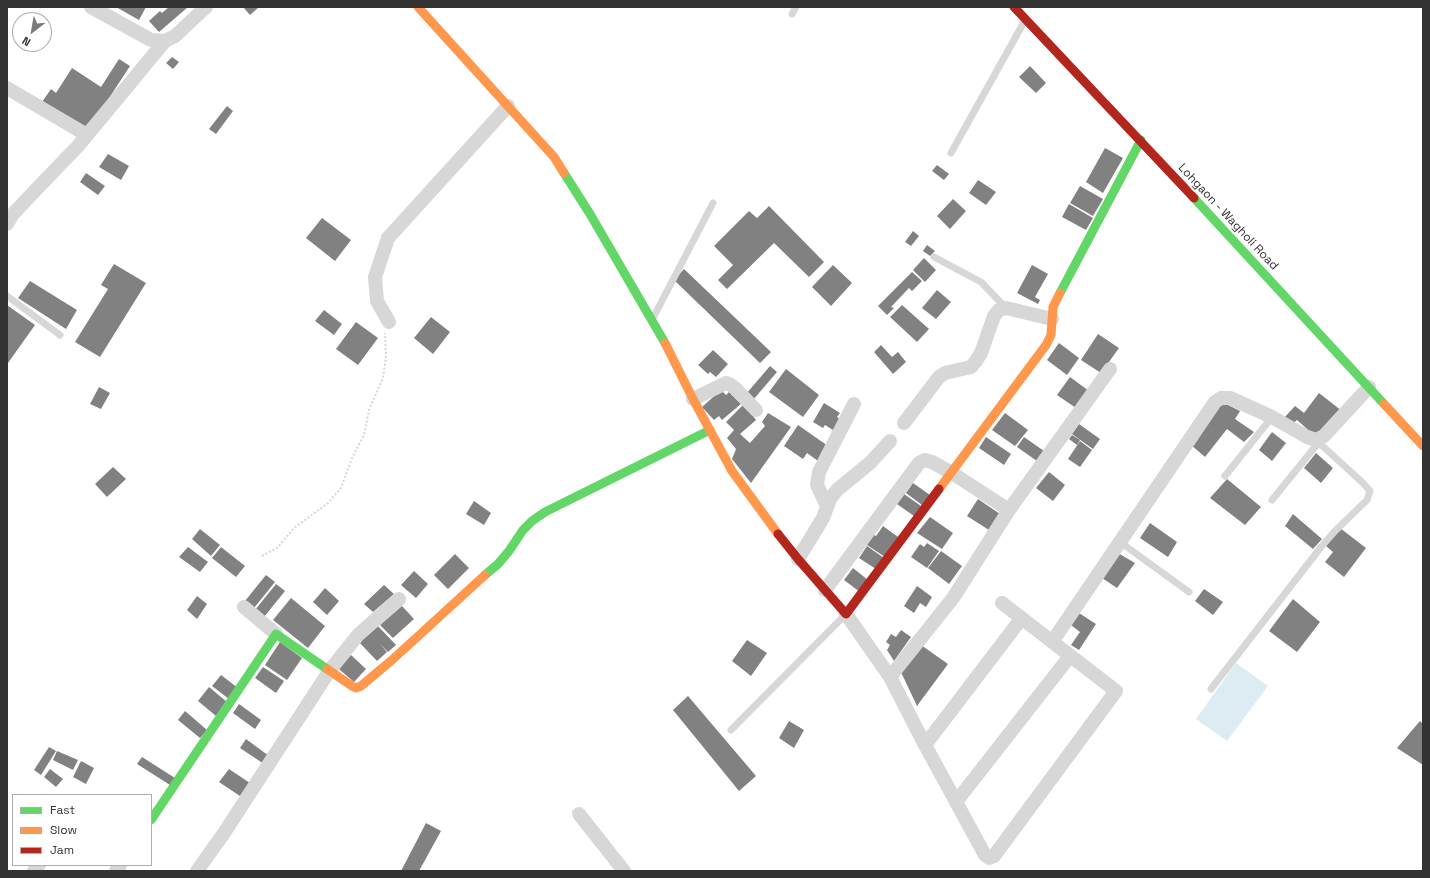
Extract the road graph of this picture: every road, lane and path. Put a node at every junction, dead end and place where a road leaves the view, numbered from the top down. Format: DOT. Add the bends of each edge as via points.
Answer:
graph roads {
  1 [pos="91,7"];
  2 [pos="206,7"];
  3 [pos="418,7"];
  4 [pos="1014,7"];
  5 [pos="1025,20"];
  6 [pos="165,41"];
  7 [pos="7,88"];
  8 [pos="508,106"];
  9 [pos="87,135"];
  10 [pos="1141,140"];
  11 [pos="951,153"];
  12 [pos="713,203"];
  13 [pos="7,224"];
  14 [pos="934,257"];
  15 [pos="7,296"];
  16 [pos="1006,308"];
  17 [pos="652,320"];
  18 [pos="1052,320"];
  19 [pos="389,322"];
  20 [pos="60,335"];
  21 [pos="1110,369"];
  22 [pos="1368,387"];
  23 [pos="693,399"];
  24 [pos="854,404"];
  25 [pos="756,410"];
  26 [pos="1272,417"];
  27 [pos="904,424"];
  28 [pos="710,430"];
  29 [pos="890,441"];
  30 [pos="1318,441"];
  31 [pos="1423,446"];
  32 [pos="952,473"];
  33 [pos="1225,476"];
  34 [pos="1272,500"];
  35 [pos="827,506"];
  36 [pos="1009,510"];
  37 [pos="1120,542"];
  38 [pos="262,556"];
  39 [pos="798,559"];
  40 [pos="825,590"];
  41 [pos="1189,592"];
  42 [pos="399,598"];
  43 [pos="1002,603"];
  44 [pos="244,608"];
  45 [pos="846,614"];
  46 [pos="1021,618"];
  47 [pos="276,634"];
  48 [pos="1052,642"];
  49 [pos="1070,656"];
  50 [pos="330,670"];
  51 [pos="890,677"];
  52 [pos="1211,689"];
  53 [pos="731,730"];
  54 [pos="926,746"];
  55 [pos="956,802"];
  56 [pos="579,814"];
  57 [pos="152,819"];
  58 [pos="197,871"];
  59 [pos="624,871"];
  1 -- 6 [label="street" via="151,40"];
  2 -- 6 [label="street" via="175,36"];
  3 -- 8 [label="street"];
  4 -- 5 [label="street, Lohgaon - Wagholi Road"];
  5 -- 10 [label="street, Lohgaon - Wagholi Road"];
  5 -- 11 [label="lane"];
  6 -- 9 [label="street"];
  7 -- 9 [label="street"];
  8 -- 17 [label="street" via="554,157"];
  8 -- 19 [label="street" via="388,238 375,277 377,302"];
  9 -- 13 [label="street" via="13,214"];
  10 -- 18 [label="street" via="1055,302"];
  10 -- 22 [label="street, Lohgaon - Wagholi Road"];
  12 -- 17 [label="lane"];
  14 -- 16 [label="lane" via="981,282"];
  15 -- 20 [label="lane"];
  16 -- 18 [label="street"];
  16 -- 27 [label="street" via="999,310 994,316 981,353 971,367 939,377"];
  17 -- 23 [label="street"];
  18 -- 32 [label="street" via="1051,335 1046,346"];
  19 -- 38 [label="path" via="384,332 386,357 383,378 369,410 364,435 341,488 328,504 294,528 277,548"];
  21 -- 36 [label="street"];
  22 -- 30 [label="street"];
  22 -- 31 [label="street, Lohgaon - Wagholi Road"];
  23 -- 25 [label="street" via="726,383 735,388"];
  23 -- 28 [label="street"];
  24 -- 35 [label="street" via="819,472 817,485"];
  26 -- 30 [label="street"];
  26 -- 33 [label="lane"];
  26 -- 37 [label="street" via="1230,398 1221,398 1214,402"];
  28 -- 39 [label="street" via="732,471"];
  28 -- 50 [label="street" via="545,512 532,521 498,564 361,686 352,686"];
  29 -- 35 [label="street" via="871,462 837,490"];
  30 -- 34 [label="lane"];
  30 -- 52 [label="lane" via="1370,491 1367,500 1320,547"];
  32 -- 36 [label="street"];
  32 -- 40 [label="street" via="932,462 925,460 919,463"];
  32 -- 45 [label="street"];
  35 -- 39 [label="street" via="823,518"];
  36 -- 51 [label="street" via="952,598"];
  37 -- 41 [label="lane"];
  37 -- 48 [label="street"];
  39 -- 40 [label="street"];
  40 -- 45 [label="street"];
  42 -- 50 [label="street" via="358,634"];
  43 -- 46 [label="street"];
  44 -- 47 [label="street"];
  45 -- 51 [label="street"];
  45 -- 53 [label="lane"];
  46 -- 48 [label="street"];
  46 -- 54 [label="street"];
  47 -- 50 [label="street"];
  47 -- 57 [label="street"];
  48 -- 49 [label="street"];
  49 -- 55 [label="street"];
  49 -- 55 [label="street" via="1116,691 994,856 989,858 985,855"];
  50 -- 58 [label="street"];
  51 -- 54 [label="street"];
  54 -- 55 [label="street"];
  56 -- 59 [label="street"];
}
